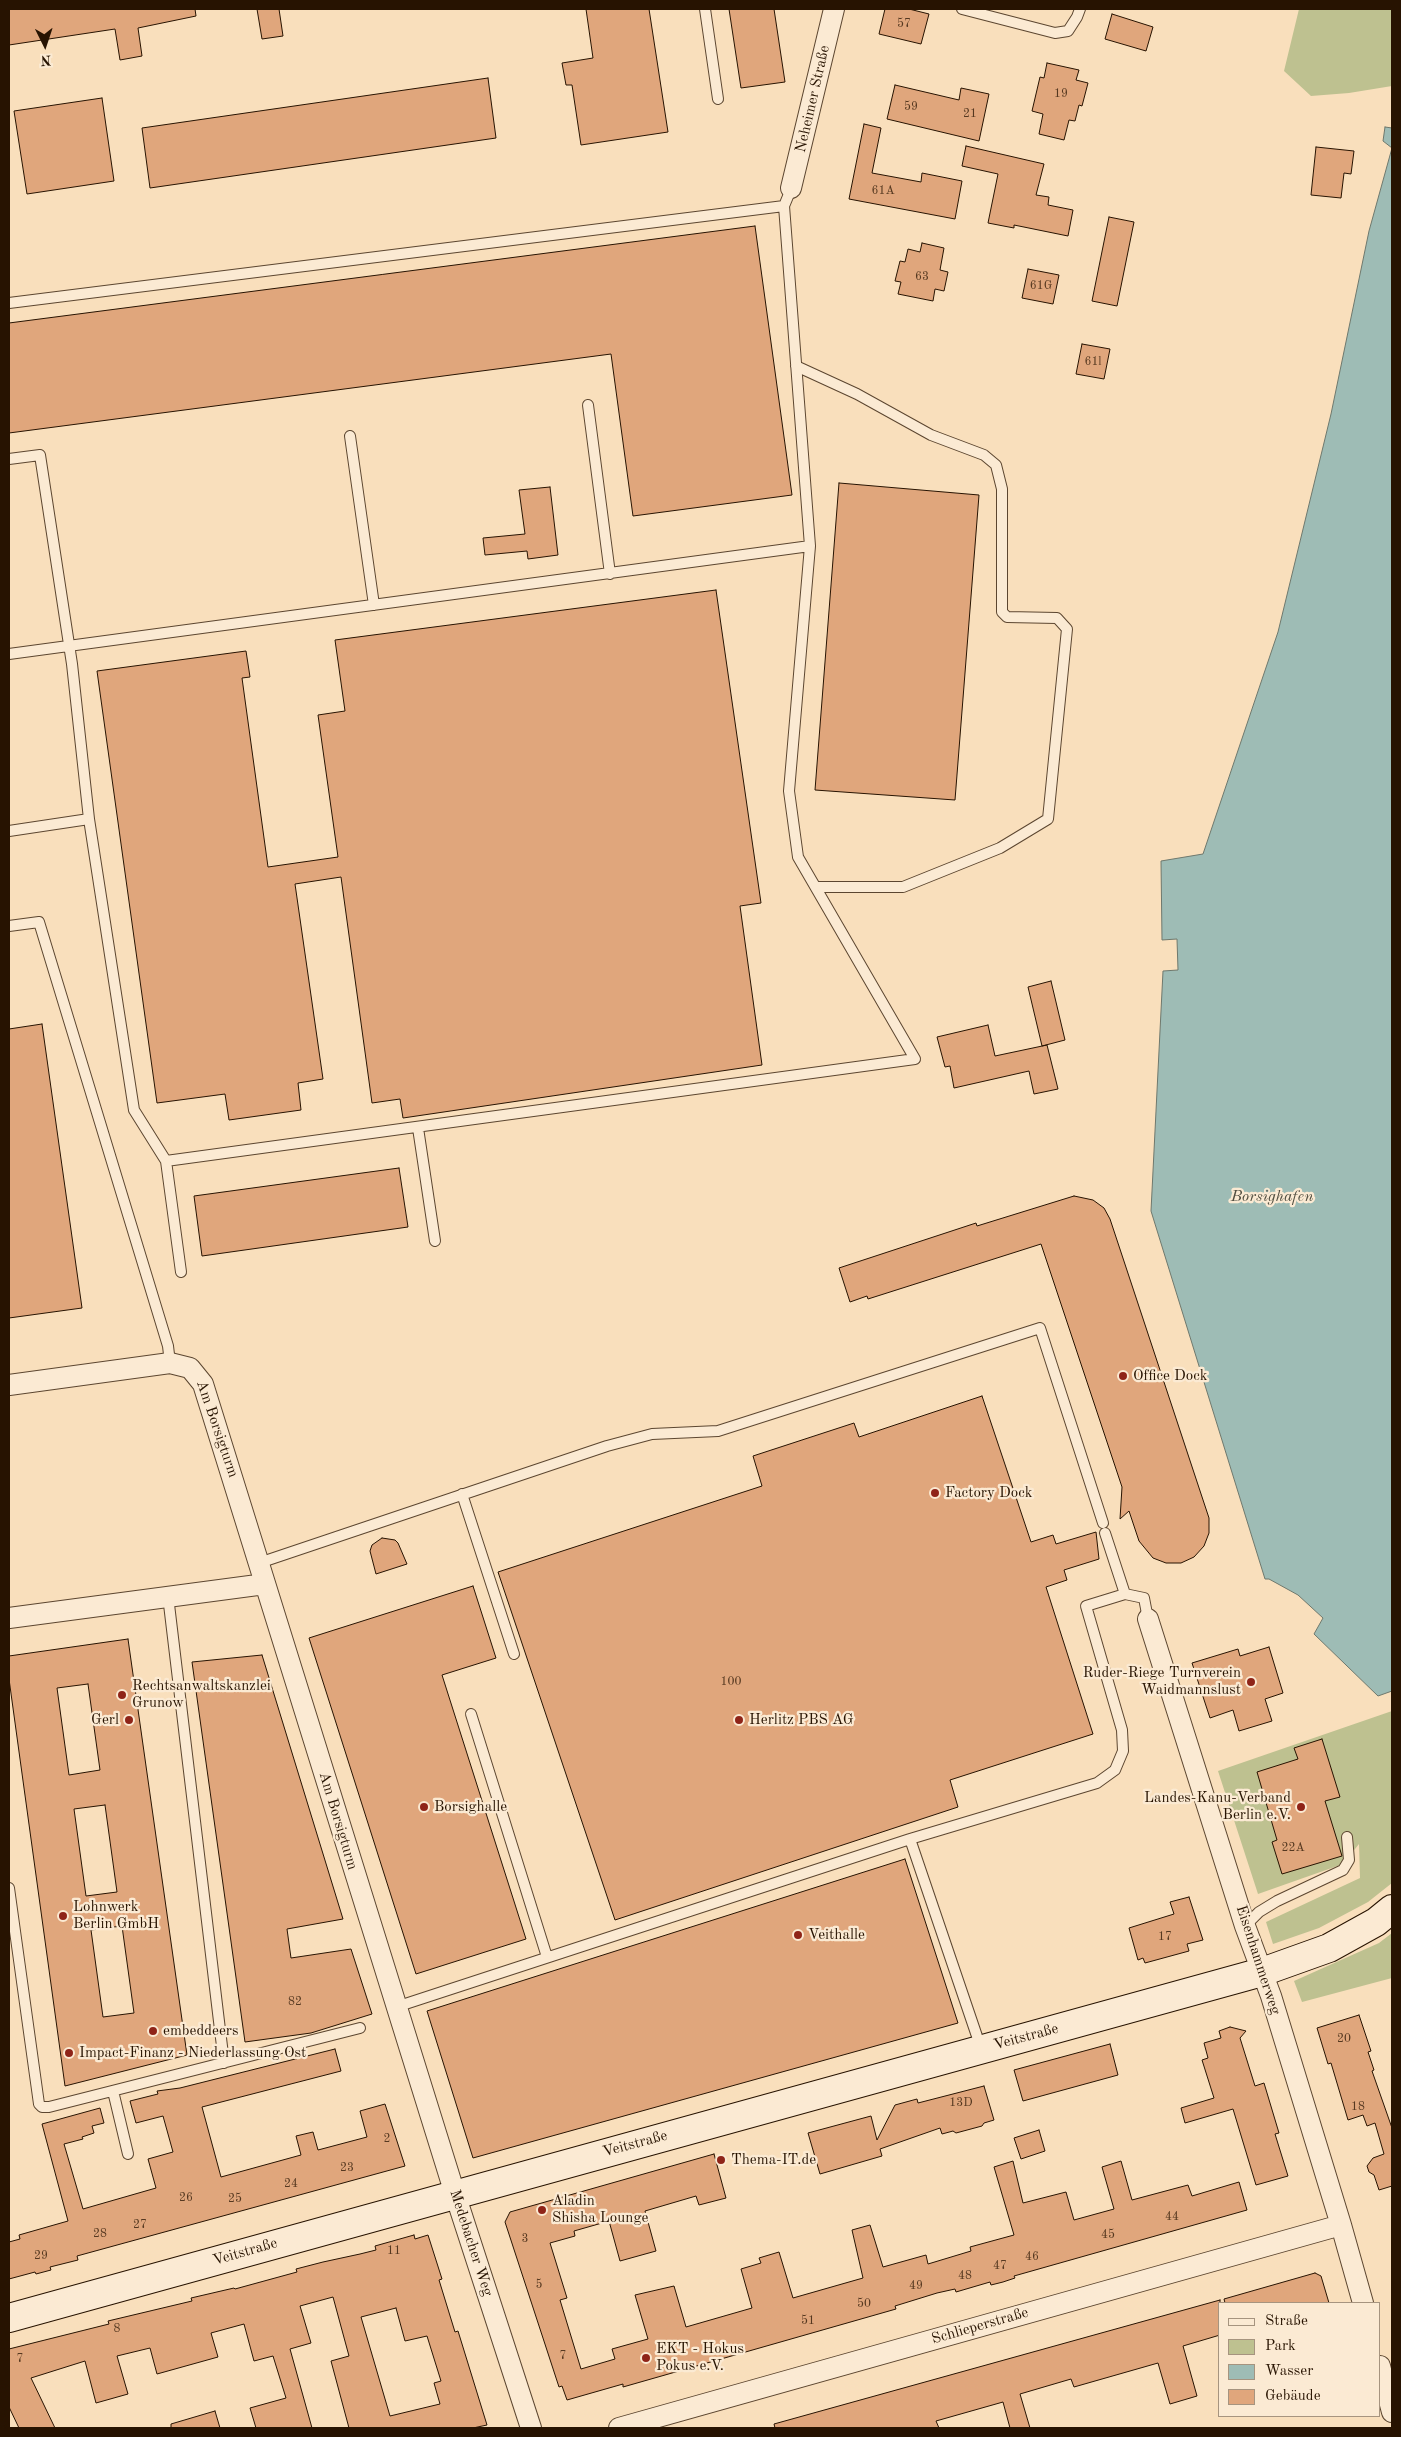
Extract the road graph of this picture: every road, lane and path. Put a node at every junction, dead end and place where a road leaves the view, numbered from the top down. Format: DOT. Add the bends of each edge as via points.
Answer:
graph roads {
  1 [pos="705,9"];
  2 [pos="834,9"];
  3 [pos="962,9"];
  4 [pos="1080,9"];
  5 [pos="718,99"];
  6 [pos="788,196"];
  7 [pos="9,303"];
  8 [pos="796,366"];
  9 [pos="588,405"];
  10 [pos="350,436"];
  11 [pos="9,459"];
  12 [pos="810,546"];
  13 [pos="610,574"];
  14 [pos="374,605"];
  15 [pos="69,645"];
  16 [pos="9,654"];
  17 [pos="89,819"];
  18 [pos="9,831"];
  19 [pos="816,887"];
  20 [pos="9,926"];
  21 [pos="418,1128"];
  22 [pos="166,1161"];
  23 [pos="435,1241"];
  24 [pos="181,1272"];
  25 [pos="170,1363"];
  26 [pos="9,1385"];
  27 [pos="462,1494"];
  28 [pos="258,1563"];
  29 [pos="265,1584"];
  30 [pos="1125,1594"];
  31 [pos="168,1596"];
  32 [pos="9,1618"];
  33 [pos="1148,1619"];
  34 [pos="514,1654"];
  35 [pos="470,1714"];
  36 [pos="1347,1837"];
  37 [pos="910,1839"];
  38 [pos="9,1888"];
  39 [pos="1392,1909"];
  40 [pos="1245,1926"];
  41 [pos="547,1957"];
  42 [pos="1262,1972"];
  43 [pos="396,2007"];
  44 [pos="360,2028"];
  45 [pos="982,2049"];
  46 [pos="412,2058"];
  47 [pos="224,2062"];
  48 [pos="113,2091"];
  49 [pos="128,2154"];
  50 [pos="455,2194"];
  51 [pos="1341,2225"];
  52 [pos="1363,2302"];
  53 [pos="9,2318"];
  54 [pos="1381,2370"];
  55 [pos="1392,2412"];
  56 [pos="531,2428"];
  57 [pos="619,2428"];
  1 -- 5 [label="lane"];
  2 -- 6 [label="street, Neheimer Straße"];
  3 -- 4 [label="lane" via="1055,33 1068,30"];
  6 -- 7 [label="lane"];
  6 -- 8 [label="lane"];
  8 -- 12 [label="lane"];
  8 -- 19 [label="lane" via="857,394 931,435 984,455 996,465 1002,489 1002,612 1007,617 1057,618 1067,628 1048,819 1000,848 902,887"];
  9 -- 13 [label="lane"];
  10 -- 14 [label="lane"];
  11 -- 15 [label="lane" via="40,455"];
  12 -- 13 [label="lane"];
  12 -- 19 [label="lane" via="789,791 798,857"];
  13 -- 14 [label="lane"];
  14 -- 15 [label="lane"];
  15 -- 16 [label="lane"];
  15 -- 17 [label="lane"];
  17 -- 18 [label="lane"];
  17 -- 22 [label="lane" via="134,1110"];
  19 -- 21 [label="lane" via="915,1059"];
  20 -- 25 [label="lane" via="39,922 168,1346"];
  21 -- 22 [label="lane"];
  21 -- 23 [label="lane"];
  22 -- 24 [label="lane"];
  25 -- 26 [label="street, Am Borsigturm"];
  25 -- 28 [label="street, Am Borsigturm" via="190,1368 203,1384"];
  27 -- 28 [label="lane"];
  27 -- 30 [label="lane" via="652,1434 718,1431 1040,1328"];
  27 -- 34 [label="lane"];
  28 -- 29 [label="street, Am Borsigturm"];
  29 -- 31 [label="street"];
  29 -- 43 [label="street, Am Borsigturm"];
  30 -- 33 [label="lane" via="1144,1598"];
  30 -- 37 [label="lane" via="1086,1606 1122,1730 1123,1751 1115,1770 1097,1783"];
  31 -- 32 [label="street"];
  31 -- 47 [label="lane"];
  33 -- 40 [label="street, Eisenhammerweg"];
  35 -- 41 [label="lane"];
  36 -- 40 [label="lane" via="1349,1860 1343,1870 1277,1901"];
  37 -- 41 [label="lane"];
  37 -- 45 [label="lane"];
  38 -- 48 [label="lane" via="39,2104 49,2107"];
  39 -- 42 [label="street, Veitstraße" via="1376,1922 1329,1948"];
  40 -- 42 [label="street, Eisenhammerweg"];
  41 -- 43 [label="lane"];
  42 -- 45 [label="street, Veitstraße"];
  42 -- 51 [label="street, Eisenhammerweg"];
  43 -- 46 [label="street, Am Borsigturm"];
  44 -- 47 [label="lane"];
  45 -- 50 [label="street, Veitstraße"];
  46 -- 50 [label="street, Medebacher Weg"];
  47 -- 48 [label="lane"];
  48 -- 49 [label="lane"];
  50 -- 53 [label="street, Veitstraße"];
  50 -- 56 [label="street, Medebacher Weg"];
  51 -- 52 [label="street, Eisenhammerweg"];
  51 -- 57 [label="street, Schlieperstraße"];
  54 -- 55 [label="street"];
}
